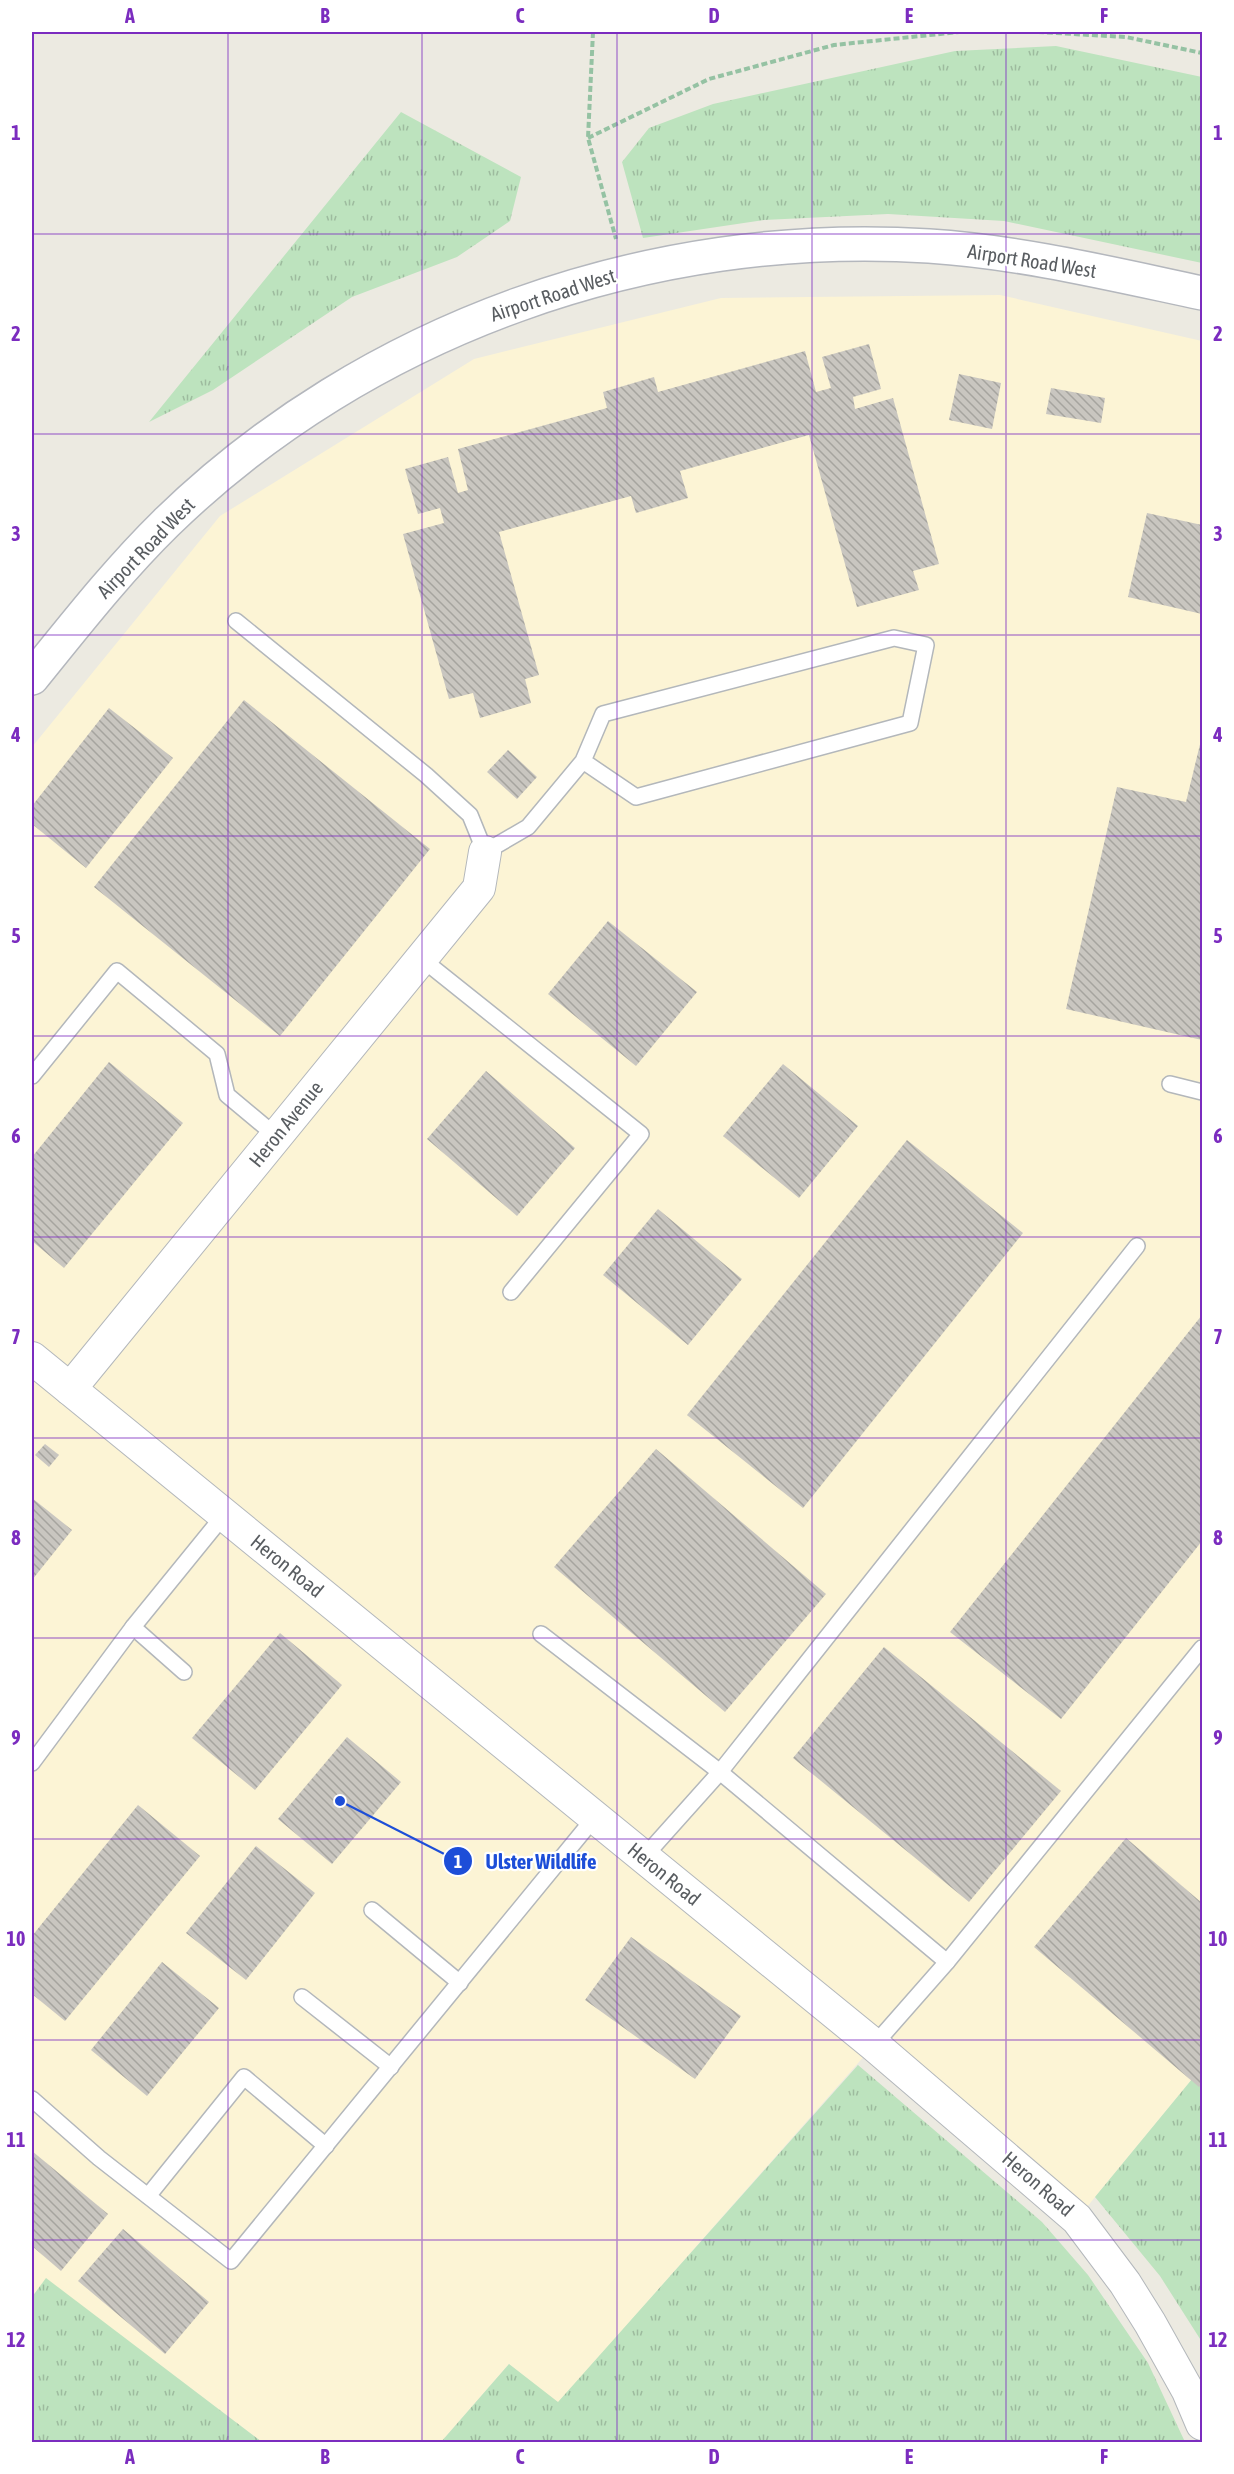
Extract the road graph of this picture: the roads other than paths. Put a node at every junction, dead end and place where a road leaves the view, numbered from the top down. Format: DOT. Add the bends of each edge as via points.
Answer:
graph roads {
  1 [pos="1203,293"];
  2 [pos="236,621"];
  3 [pos="32,678"];
  4 [pos="583,762"];
  5 [pos="485,852"];
  6 [pos="422,959"];
  7 [pos="32,1076"];
  8 [pos="1170,1084"];
  9 [pos="1203,1092"];
  10 [pos="276,1136"];
  11 [pos="1137,1246"];
  12 [pos="511,1292"];
  13 [pos="32,1358"];
  14 [pos="70,1389"];
  15 [pos="224,1515"];
  16 [pos="133,1627"];
  17 [pos="541,1634"];
  18 [pos="1203,1648"];
  19 [pos="184,1672"];
  20 [pos="32,1763"];
  21 [pos="720,1772"];
  22 [pos="595,1817"];
  23 [pos="644,1857"];
  24 [pos="372,1910"];
  25 [pos="947,1962"];
  26 [pos="460,1983"];
  27 [pos="302,1997"];
  28 [pos="874,2045"];
  29 [pos="391,2067"];
  30 [pos="32,2099"];
  31 [pos="326,2146"];
  32 [pos="148,2196"];
  33 [pos="1203,2424"];
  1 -- 3 [label="street, Airport Road West" via="1004,253 853,243 700,256 553,292 423,344 347,385 283,427 223,472 167,522 114,577"];
  2 -- 5 [label="lane" via="470,815"];
  4 -- 4 [label="lane" via="603,714 894,638 926,645 910,723 636,797"];
  4 -- 5 [label="lane" via="528,827"];
  5 -- 6 [label="street, Heron Avenue" via="479,888"];
  6 -- 10 [label="street, Heron Avenue"];
  6 -- 12 [label="lane" via="641,1134"];
  7 -- 10 [label="lane" via="117,971 217,1054 226,1095"];
  8 -- 9 [label="lane"];
  10 -- 14 [label="street, Heron Avenue"];
  11 -- 21 [label="lane"];
  13 -- 14 [label="street, Heron Road"];
  14 -- 15 [label="street, Heron Road"];
  15 -- 16 [label="lane"];
  15 -- 22 [label="street, Heron Road"];
  16 -- 19 [label="lane"];
  16 -- 20 [label="lane"];
  17 -- 21 [label="lane"];
  18 -- 25 [label="lane"];
  21 -- 23 [label="lane"];
  21 -- 25 [label="lane"];
  22 -- 23 [label="street, Heron Road"];
  22 -- 26 [label="lane"];
  23 -- 28 [label="street, Heron Road"];
  24 -- 26 [label="lane"];
  25 -- 28 [label="lane"];
  26 -- 29 [label="lane"];
  27 -- 29 [label="lane"];
  28 -- 33 [label="street, Heron Road" via="1077,2219 1125,2283"];
  29 -- 31 [label="lane"];
  30 -- 32 [label="lane"];
  31 -- 32 [label="lane" via="231,2261"];
  31 -- 32 [label="lane" via="244,2077"];
}
